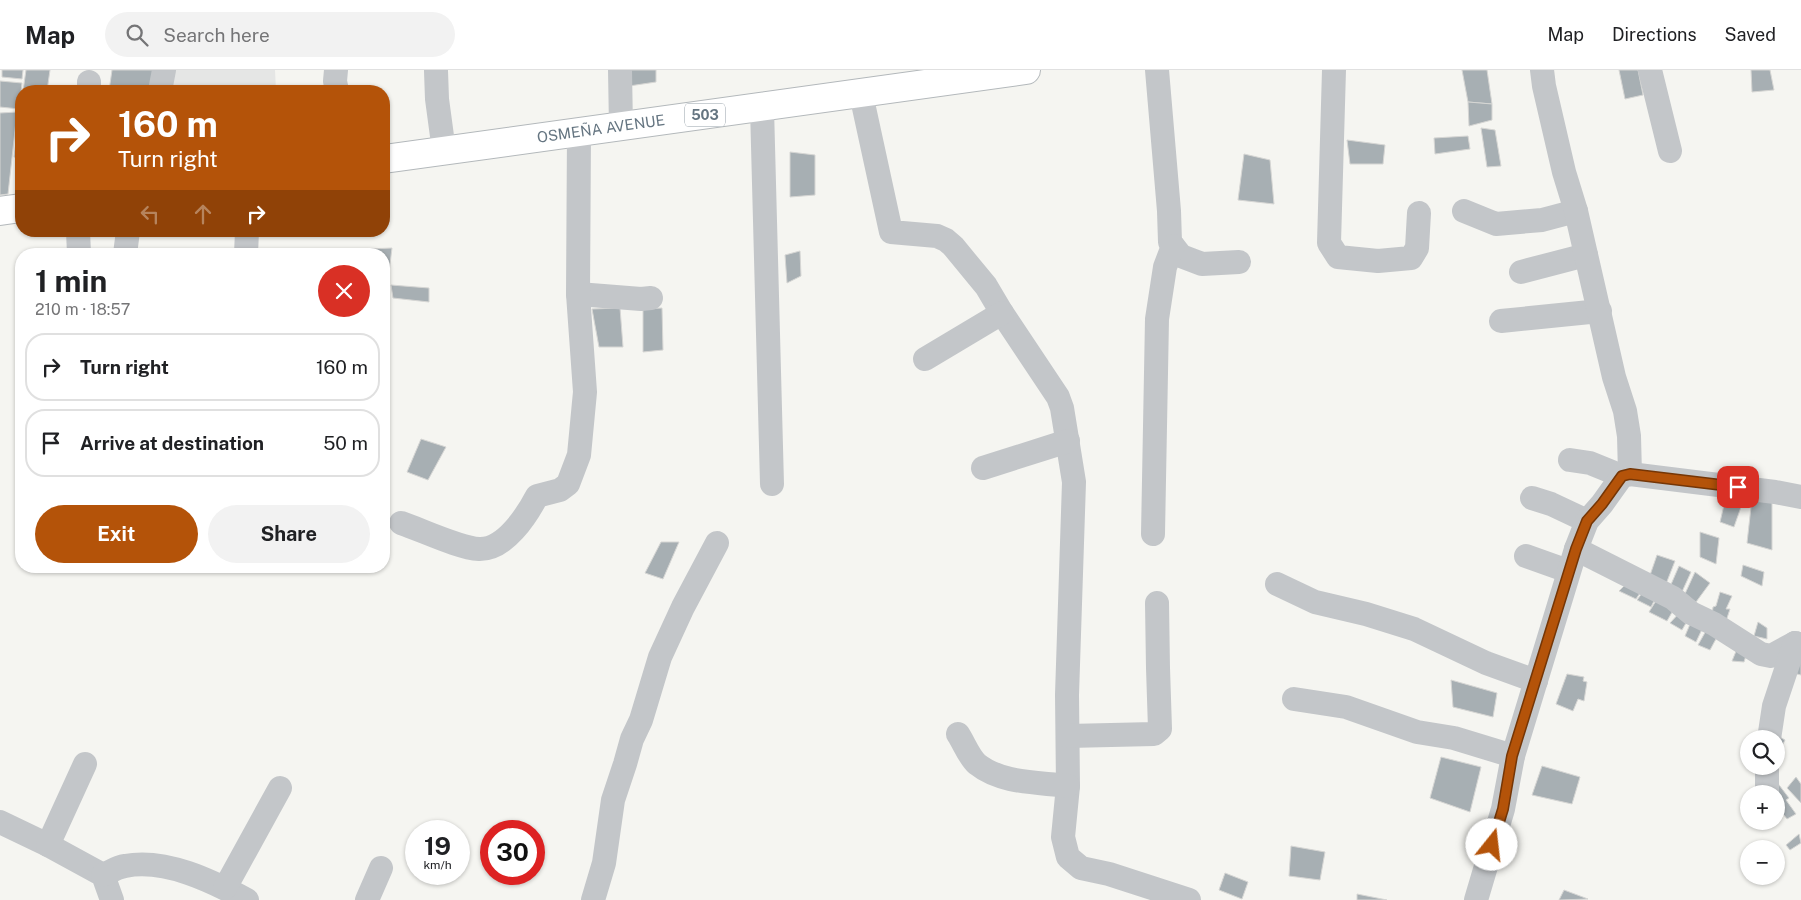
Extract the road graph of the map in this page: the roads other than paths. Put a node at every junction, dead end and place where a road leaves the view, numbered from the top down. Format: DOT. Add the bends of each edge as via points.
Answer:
graph roads {
  1 [pos="164,70"];
  2 [pos="336,70"];
  3 [pos="620,70"];
  4 [pos="1026,70"];
  5 [pos="1157,70"];
  6 [pos="1334,70"];
  7 [pos="1542,70"];
  8 [pos="1650,70"];
  9 [pos="436,71"];
  10 [pos="962,75"];
  11 [pos="161,85"];
  12 [pos="336,85"];
  13 [pos="861,94"];
  14 [pos="762,108"];
  15 [pos="621,127"];
  16 [pos="579,133"];
  17 [pos="444,151"];
  18 [pos="1670,151"];
  19 [pos="390,158"];
  20 [pos="15,209"];
  21 [pos="1576,210"];
  22 [pos="0,211"];
  23 [pos="1464,211"];
  24 [pos="1419,213"];
  25 [pos="1173,246"];
  26 [pos="1586,255"];
  27 [pos="1240,262"];
  28 [pos="1521,272"];
  29 [pos="578,294"];
  30 [pos="651,298"];
  31 [pos="1600,311"];
  32 [pos="1002,313"];
  33 [pos="1501,321"];
  34 [pos="925,359"];
  35 [pos="1068,441"];
  36 [pos="1570,460"];
  37 [pos="983,468"];
  38 [pos="1626,475"];
  39 [pos="772,484"];
  40 [pos="1801,497"];
  41 [pos="1532,498"];
  42 [pos="1587,521"];
  43 [pos="402,523"];
  44 [pos="1153,534"];
  45 [pos="716,543"];
  46 [pos="1576,549"];
  47 [pos="1526,556"];
  48 [pos="1568,571"];
  49 [pos="1277,584"];
  50 [pos="1157,603"];
  51 [pos="1798,644"];
  52 [pos="1536,680"];
  53 [pos="1294,699"];
  54 [pos="1770,730"];
  55 [pos="958,734"];
  56 [pos="1068,736"];
  57 [pos="1512,756"];
  58 [pos="85,764"];
  59 [pos="1068,786"];
  60 [pos="280,788"];
  61 [pos="0,822"];
  62 [pos="48,845"];
  63 [pos="381,868"];
  64 [pos="103,875"];
  65 [pos="226,888"];
  66 [pos="112,900"];
  67 [pos="247,900"];
  68 [pos="367,900"];
  69 [pos="593,900"];
  70 [pos="1188,900"];
  71 [pos="1476,900"];
  1 -- 11 [label="street"];
  2 -- 12 [label="street"];
  3 -- 15 [label="street"];
  4 -- 10 [label="main road, OSMEÑA AVENUE / 503"];
  5 -- 25 [label="street" via="1170,242"];
  6 -- 24 [label="street" via="1329,243 1338,257 1411,258 1417,248"];
  7 -- 21 [label="street" via="1564,172"];
  8 -- 18 [label="street"];
  9 -- 17 [label="street"];
  10 -- 13 [label="main road, OSMEÑA AVENUE / 503"];
  13 -- 14 [label="main road, OSMEÑA AVENUE / 503"];
  13 -- 32 [label="street" via="891,232 937,236 946,240 986,286"];
  14 -- 15 [label="main road, OSMEÑA AVENUE / 503"];
  14 -- 39 [label="street"];
  15 -- 16 [label="main road, OSMEÑA AVENUE / 503"];
  16 -- 17 [label="main road, OSMEÑA AVENUE / 503"];
  16 -- 29 [label="street"];
  17 -- 19 [label="main road, OSMEÑA AVENUE / 503"];
  20 -- 22 [label="main road"];
  21 -- 23 [label="street" via="1542,220 1496,224"];
  21 -- 26 [label="street"];
  25 -- 27 [label="street" via="1181,256 1202,264"];
  25 -- 44 [label="street" via="1165,267 1157,319"];
  26 -- 28 [label="street"];
  26 -- 31 [label="street"];
  29 -- 30 [label="street"];
  29 -- 43 [label="street" via="585,392 579,455 568,484 560,490 537,496 511,532 486,548 466,547"];
  31 -- 33 [label="street"];
  31 -- 38 [label="street" via="1629,436"];
  32 -- 34 [label="street"];
  32 -- 35 [label="street" via="1058,397"];
  35 -- 37 [label="street"];
  35 -- 56 [label="street" via="1074,482"];
  36 -- 38 [label="street"];
  38 -- 40 [label="street"];
  38 -- 42 [label="street"];
  41 -- 42 [label="street"];
  42 -- 46 [label="street"];
  45 -- 69 [label="street" via="660,657 641,720 632,738 613,800 604,863"];
  46 -- 48 [label="street"];
  46 -- 51 [label="street" via="1673,598 1761,654 1770,656"];
  47 -- 48 [label="street"];
  48 -- 52 [label="street"];
  49 -- 52 [label="street" via="1315,602 1414,629 1486,663"];
  50 -- 56 [label="street" via="1160,729 1154,734"];
  51 -- 54 [label="street" via="1774,706"];
  52 -- 57 [label="street"];
  53 -- 57 [label="street" via="1346,707 1417,732 1454,738"];
  55 -- 59 [label="street" via="976,763 1000,776"];
  56 -- 59 [label="street"];
  57 -- 71 [label="street" via="1503,809"];
  58 -- 62 [label="street"];
  59 -- 70 [label="street" via="1063,837 1068,857 1081,868"];
  60 -- 65 [label="street"];
  61 -- 62 [label="street"];
  62 -- 64 [label="street"];
  63 -- 68 [label="street"];
  64 -- 65 [label="street" via="122,866 144,864 169,867"];
  64 -- 66 [label="street"];
  65 -- 67 [label="street"];
}
